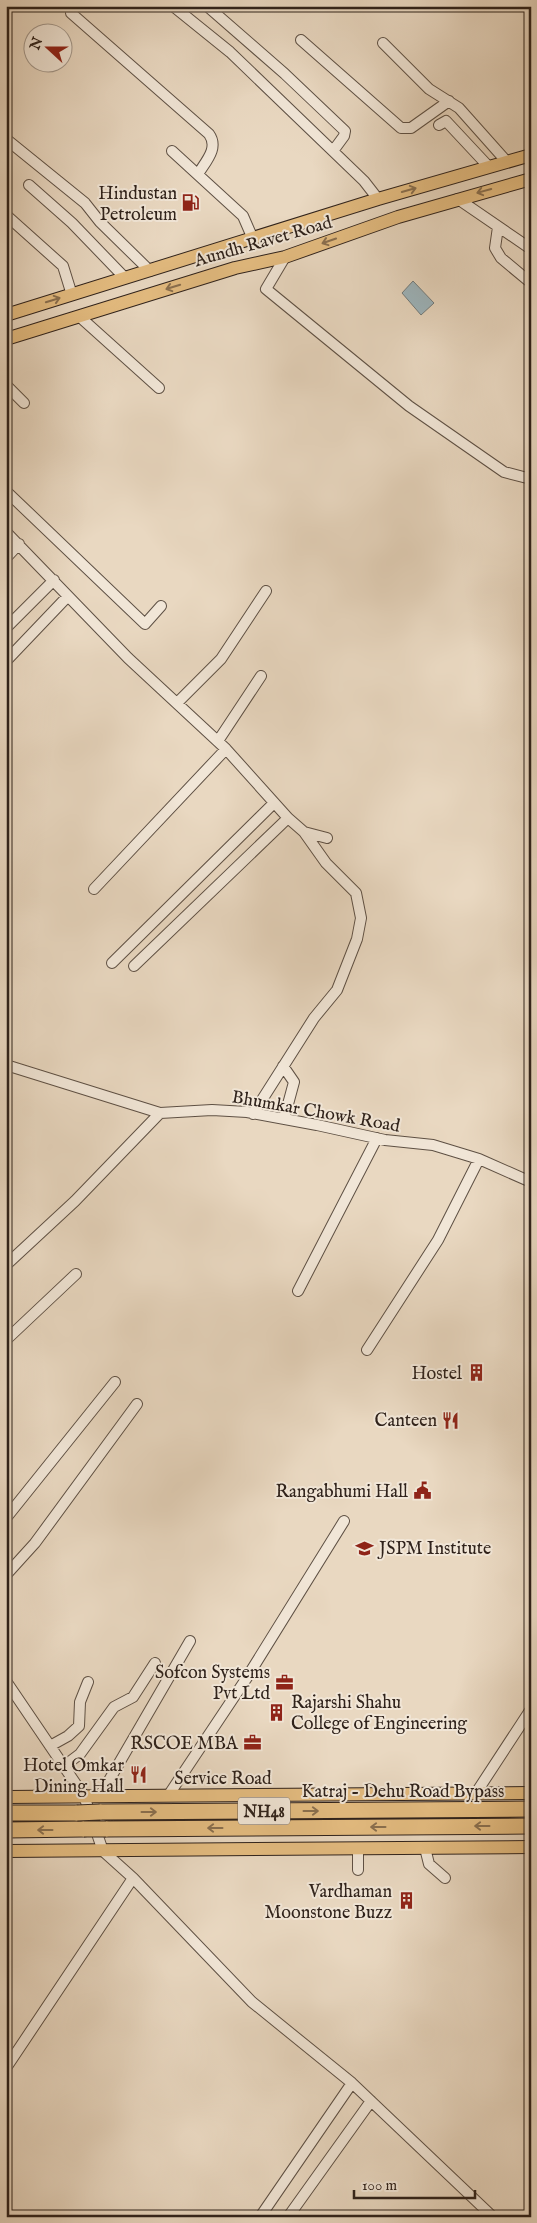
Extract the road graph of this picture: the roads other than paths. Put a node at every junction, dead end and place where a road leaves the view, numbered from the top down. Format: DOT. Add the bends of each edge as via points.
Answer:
graph roads {
  1 [pos="173,6"];
  2 [pos="207,6"];
  3 [pos="71,13"];
  4 [pos="301,40"];
  5 [pos="383,43"];
  6 [pos="448,101"];
  7 [pos="439,125"];
  8 [pos="6,139"];
  9 [pos="172,151"];
  10 [pos="333,151"];
  11 [pos="531,156"];
  12 [pos="507,162"];
  13 [pos="489,167"];
  14 [pos="198,174"];
  15 [pos="531,179"];
  16 [pos="29,185"];
  17 [pos="378,198"];
  18 [pos="458,199"];
  19 [pos="6,215"];
  20 [pos="498,227"];
  21 [pos="253,239"];
  22 [pos="531,248"];
  23 [pos="285,257"];
  24 [pos="150,271"];
  25 [pos="125,278"];
  26 [pos="531,283"];
  27 [pos="72,294"];
  28 [pos="6,315"];
  29 [pos="80,317"];
  30 [pos="6,339"];
  31 [pos="6,384"];
  32 [pos="159,388"];
  33 [pos="24,403"];
  34 [pos="531,478"];
  35 [pos="6,491"];
  36 [pos="6,532"];
  37 [pos="19,544"];
  38 [pos="6,558"];
  39 [pos="54,580"];
  40 [pos="266,591"];
  41 [pos="68,596"];
  42 [pos="161,606"];
  43 [pos="6,628"];
  44 [pos="6,661"];
  45 [pos="261,676"];
  46 [pos="177,703"];
  47 [pos="218,742"];
  48 [pos="226,749"];
  49 [pos="274,803"];
  50 [pos="288,818"];
  51 [pos="304,832"];
  52 [pos="327,838"];
  53 [pos="94,889"];
  54 [pos="112,963"];
  55 [pos="134,966"];
  56 [pos="6,1065"];
  57 [pos="283,1066"];
  58 [pos="160,1113"];
  59 [pos="253,1114"];
  60 [pos="284,1119"];
  61 [pos="377,1138"];
  62 [pos="480,1160"];
  63 [pos="531,1182"];
  64 [pos="6,1265"];
  65 [pos="76,1274"];
  66 [pos="298,1291"];
  67 [pos="6,1340"];
  68 [pos="367,1350"];
  69 [pos="115,1382"];
  70 [pos="137,1404"];
  71 [pos="6,1518"];
  72 [pos="344,1521"];
  73 [pos="6,1575"];
  74 [pos="190,1641"];
  75 [pos="155,1663"];
  76 [pos="6,1681"];
  77 [pos="88,1682"];
  78 [pos="531,1709"];
  79 [pos="50,1746"];
  80 [pos="64,1766"];
  81 [pos="531,1792"];
  82 [pos="476,1793"];
  83 [pos="84,1796"];
  84 [pos="100,1796"];
  85 [pos="168,1796"];
  86 [pos="6,1797"];
  87 [pos="531,1809"];
  88 [pos="6,1813"];
  89 [pos="531,1826"];
  90 [pos="6,1830"];
  91 [pos="531,1847"];
  92 [pos="425,1848"];
  93 [pos="358,1849"];
  94 [pos="6,1851"];
  95 [pos="103,1851"];
  96 [pos="358,1870"];
  97 [pos="133,1878"];
  98 [pos="445,1878"];
  99 [pos="6,2068"];
  100 [pos="352,2083"];
  101 [pos="371,2101"];
  102 [pos="260,2217"];
  103 [pos="288,2217"];
  104 [pos="492,2217"];
  1 -- 10 [label="street" via="230,52"];
  2 -- 10 [label="street" via="345,131"];
  3 -- 14 [label="street" via="214,140 214,148"];
  4 -- 6 [label="street" via="401,128 411,128"];
  5 -- 6 [label="street" via="429,89"];
  6 -- 12 [label="street" via="459,108"];
  7 -- 13 [label="street" via="446,121"];
  8 -- 24 [label="street" via="85,203"];
  9 -- 14 [label="street"];
  10 -- 17 [label="street"];
  11 -- 12 [label="main road, Aundh Ravet Road"];
  12 -- 13 [label="main road, Aundh Ravet Road"];
  17 -- 13 [label="main road, Aundh Ravet Road, one-way"];
  14 -- 21 [label="street" via="244,216"];
  15 -- 18 [label="main road, Aundh Ravet Road, one-way"];
  16 -- 25 [label="street" via="72,223"];
  17 -- 21 [label="main road, Aundh Ravet Road"];
  18 -- 20 [label="street"];
  18 -- 23 [label="main road, Aundh Ravet Road, one-way"];
  19 -- 27 [label="street" via="63,266"];
  20 -- 22 [label="street"];
  20 -- 26 [label="street" via="495,248 501,258"];
  21 -- 24 [label="main road, Aundh Ravet Road"];
  23 -- 29 [label="main road, Aundh Ravet Road, one-way" via="235,268"];
  23 -- 34 [label="street" via="266,289 408,406 504,472"];
  24 -- 25 [label="main road, Aundh Ravet Road"];
  25 -- 27 [label="main road, Aundh Ravet Road"];
  28 -- 27 [label="main road, Aundh Ravet Road, one-way"];
  29 -- 30 [label="main road, Aundh Ravet Road"];
  29 -- 32 [label="street"];
  31 -- 33 [label="street"];
  35 -- 42 [label="street" via="145,624"];
  36 -- 37 [label="street"];
  37 -- 38 [label="street"];
  37 -- 39 [label="street"];
  39 -- 41 [label="street"];
  39 -- 43 [label="street"];
  40 -- 46 [label="street" via="222,659"];
  41 -- 44 [label="street"];
  41 -- 46 [label="street"];
  45 -- 47 [label="street"];
  46 -- 47 [label="street"];
  47 -- 48 [label="street"];
  48 -- 49 [label="street"];
  48 -- 53 [label="street"];
  49 -- 50 [label="street"];
  49 -- 54 [label="street"];
  50 -- 51 [label="street"];
  50 -- 55 [label="street"];
  51 -- 52 [label="street"];
  51 -- 57 [label="street" via="326,863 356,893 361,918 357,939 337,990 314,1018"];
  56 -- 58 [label="street, Bhumkar Chowk Road"];
  57 -- 59 [label="street"];
  57 -- 60 [label="street" via="294,1082"];
  58 -- 59 [label="street, Bhumkar Chowk Road" via="212,1110"];
  58 -- 64 [label="street" via="75,1201"];
  59 -- 60 [label="street, Bhumkar Chowk Road"];
  60 -- 61 [label="street, Bhumkar Chowk Road"];
  61 -- 62 [label="street, Bhumkar Chowk Road" via="433,1145"];
  61 -- 66 [label="street"];
  62 -- 63 [label="street, Bhumkar Chowk Road"];
  62 -- 68 [label="street" via="438,1240"];
  65 -- 67 [label="street"];
  69 -- 71 [label="street"];
  70 -- 73 [label="street" via="36,1543"];
  72 -- 85 [label="street" via="246,1679"];
  74 -- 84 [label="street"];
  75 -- 80 [label="street" via="133,1697 114,1707 80,1754"];
  76 -- 79 [label="street"];
  77 -- 79 [label="street" via="80,1702 79,1726"];
  78 -- 82 [label="street"];
  79 -- 80 [label="street"];
  80 -- 83 [label="street"];
  81 -- 82 [label="main road, Service Road"];
  82 -- 85 [label="main road, Service Road"];
  83 -- 84 [label="main road, Service Road"];
  83 -- 86 [label="main road, Service Road"];
  83 -- 95 [label="street"];
  84 -- 85 [label="main road, Service Road"];
  88 -- 87 [label="highway, Katraj - Dehu Road Bypass / NH48, one-way, bridge"];
  89 -- 90 [label="highway, Katraj - Dehu Road Bypass / NH48, one-way, bridge"];
  91 -- 92 [label="main road"];
  92 -- 93 [label="main road"];
  92 -- 98 [label="street" via="429,1864"];
  93 -- 95 [label="main road"];
  93 -- 96 [label="street"];
  94 -- 95 [label="main road"];
  95 -- 97 [label="street"];
  97 -- 99 [label="street"];
  97 -- 100 [label="street" via="252,2002"];
  100 -- 101 [label="street"];
  100 -- 102 [label="street"];
  101 -- 103 [label="street"];
  101 -- 104 [label="street"];
}
